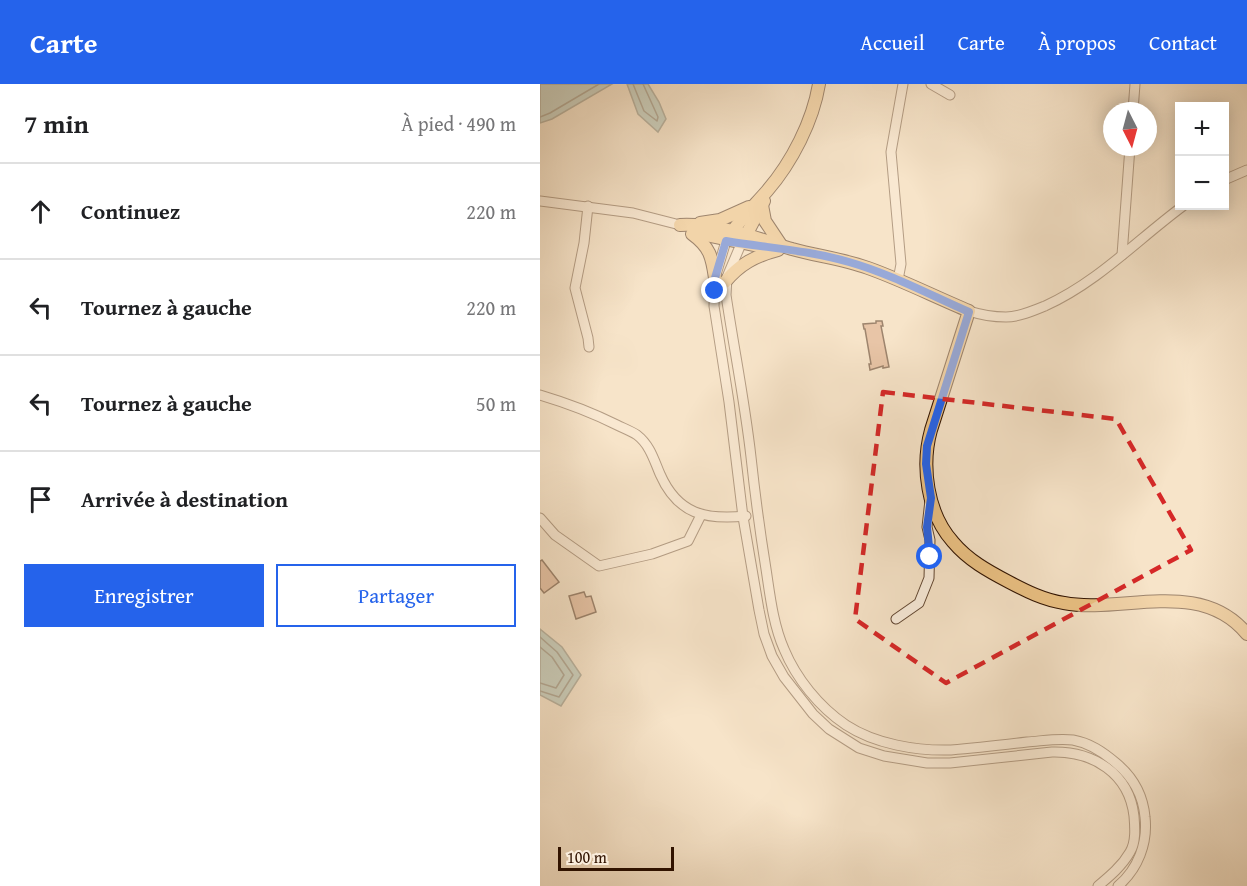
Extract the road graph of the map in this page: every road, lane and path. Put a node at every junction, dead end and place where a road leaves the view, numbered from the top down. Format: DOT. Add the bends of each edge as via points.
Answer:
graph roads {
  1 [pos="819,84"];
  2 [pos="903,84"];
  3 [pos="932,84"];
  4 [pos="1135,84"];
  5 [pos="950,94"];
  6 [pos="1134,102"];
  7 [pos="1129,156"];
  8 [pos="1247,170"];
  9 [pos="1229,178"];
  10 [pos="540,201"];
  11 [pos="759,205"];
  12 [pos="588,206"];
  13 [pos="1178,210"];
  14 [pos="687,227"];
  15 [pos="729,236"];
  16 [pos="743,240"];
  17 [pos="783,248"];
  18 [pos="1122,255"];
  19 [pos="720,280"];
  20 [pos="898,280"];
  21 [pos="969,312"];
  22 [pos="589,346"];
  23 [pos="540,395"];
  24 [pos="931,498"];
  25 [pos="701,515"];
  26 [pos="758,515"];
  27 [pos="743,517"];
  28 [pos="540,518"];
  29 [pos="896,619"];
  30 [pos="1247,634"];
  31 [pos="1098,886"];
  32 [pos="1118,886"];
  1 -- 11 [label="main road" via="809,123"];
  2 -- 20 [label="street" via="891,152 901,264"];
  3 -- 5 [label="street"];
  4 -- 6 [label="street"];
  7 -- 18 [label="street"];
  8 -- 9 [label="street"];
  10 -- 12 [label="street"];
  11 -- 14 [label="main road"];
  11 -- 15 [label="main road"];
  11 -- 16 [label="main road"];
  11 -- 17 [label="main road"];
  12 -- 14 [label="street"];
  12 -- 22 [label="street" via="575,288"];
  13 -- 18 [label="street"];
  14 -- 15 [label="main road"];
  14 -- 19 [label="main road" via="710,253"];
  15 -- 16 [label="main road"];
  15 -- 19 [label="street"];
  16 -- 17 [label="main road"];
  16 -- 19 [label="street"];
  17 -- 19 [label="main road" via="753,258"];
  17 -- 20 [label="main road" via="847,261"];
  18 -- 21 [label="street" via="1079,289 1029,312 1007,317"];
  19 -- 26 [label="street"];
  19 -- 27 [label="street" via="714,306"];
  20 -- 21 [label="main road"];
  21 -- 24 [label="main road" via="927,446"];
  23 -- 25 [label="street" via="588,410 637,435 648,447 669,490 687,509"];
  24 -- 29 [label="street" via="927,527 929,578 919,603"];
  24 -- 30 [label="main road" via="946,534 964,554 981,567 1047,600 1080,605 1167,600 1204,606 1229,618"];
  25 -- 27 [label="street"];
  25 -- 28 [label="street" via="688,541 652,555 598,566 555,535"];
  26 -- 27 [label="street"];
  26 -- 32 [label="street" via="771,603 783,646 804,685 847,726 883,741 916,748 949,750 1072,740 1103,752 1127,772 1142,801 1145,841 1133,869"];
  27 -- 31 [label="street" via="762,626 772,656 797,696 837,734 859,748 927,764 1069,752 1100,762 1112,771 1132,803 1136,830 1131,851"];
}
